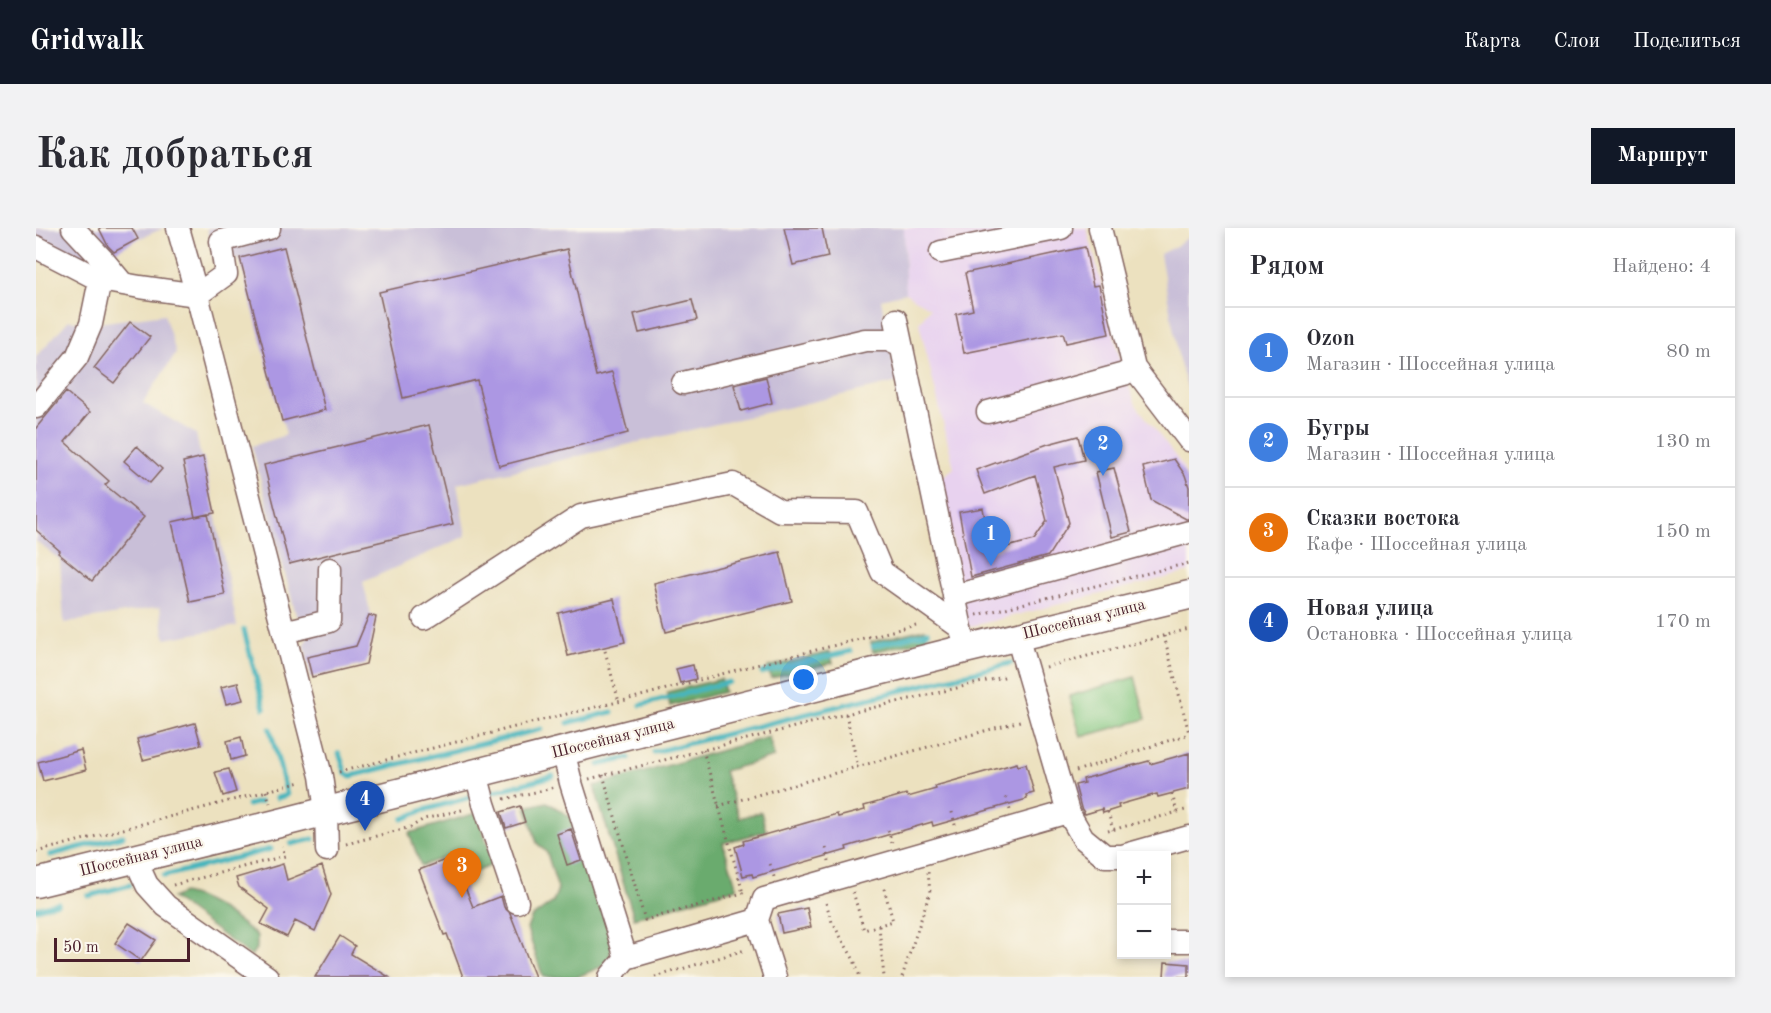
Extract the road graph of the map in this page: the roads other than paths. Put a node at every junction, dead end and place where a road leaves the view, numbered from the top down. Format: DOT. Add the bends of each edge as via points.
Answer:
graph roads {
  1 [pos="73,228"];
  2 [pos="178,228"];
  3 [pos="269,228"];
  4 [pos="1061,228"];
  5 [pos="1100,228"];
  6 [pos="36,247"];
  7 [pos="940,252"];
  8 [pos="100,280"];
  9 [pos="123,284"];
  10 [pos="197,294"];
  11 [pos="896,320"];
  12 [pos="901,346"];
  13 [pos="1134,368"];
  14 [pos="683,383"];
  15 [pos="36,407"];
  16 [pos="988,412"];
  17 [pos="1189,440"];
  18 [pos="1189,532"];
  19 [pos="330,569"];
  20 [pos="1189,595"];
  21 [pos="424,618"];
  22 [pos="957,622"];
  23 [pos="284,632"];
  24 [pos="1017,636"];
  25 [pos="563,750"];
  26 [pos="476,773"];
  27 [pos="326,811"];
  28 [pos="1068,812"];
  29 [pos="1189,837"];
  30 [pos="327,850"];
  31 [pos="1140,851"];
  32 [pos="1117,856"];
  33 [pos="135,859"];
  34 [pos="36,883"];
  35 [pos="517,902"];
  36 [pos="757,921"];
  37 [pos="1171,941"];
  38 [pos="1189,941"];
  39 [pos="626,958"];
  40 [pos="267,977"];
  41 [pos="610,977"];
  42 [pos="775,977"];
  1 -- 9 [label="street"];
  2 -- 10 [label="street"];
  3 -- 10 [label="street" via="221,241 226,274"];
  4 -- 7 [label="street"];
  5 -- 13 [label="street"];
  6 -- 8 [label="street"];
  8 -- 9 [label="street"];
  8 -- 15 [label="street" via="91,324 77,357"];
  9 -- 10 [label="street"];
  10 -- 23 [label="street"];
  11 -- 12 [label="street"];
  12 -- 14 [label="street" via="888,340 865,340"];
  12 -- 22 [label="street"];
  13 -- 16 [label="street"];
  13 -- 17 [label="street"];
  18 -- 22 [label="street"];
  19 -- 23 [label="street" via="329,621"];
  20 -- 24 [label="main road, Шоссейная улица"];
  21 -- 22 [label="street" via="581,516 733,484 780,511 857,512 882,572"];
  22 -- 24 [label="main road, Шоссейная улица"];
  22 -- 25 [label="main road, Шоссейная улица" via="716,713"];
  23 -- 27 [label="street" via="321,776"];
  24 -- 28 [label="street"];
  25 -- 26 [label="main road, Шоссейная улица"];
  25 -- 39 [label="street"];
  26 -- 27 [label="main road, Шоссейная улица"];
  26 -- 35 [label="street"];
  27 -- 30 [label="street"];
  27 -- 33 [label="main road, Шоссейная улица"];
  28 -- 32 [label="street" via="1083,838 1105,856"];
  28 -- 36 [label="street" via="764,899"];
  29 -- 31 [label="street"];
  33 -- 34 [label="main road, Шоссейная улица"];
  33 -- 40 [label="street" via="147,885 165,906"];
  36 -- 39 [label="street"];
  36 -- 42 [label="street"];
  37 -- 38 [label="street"];
  39 -- 41 [label="street"];
}
